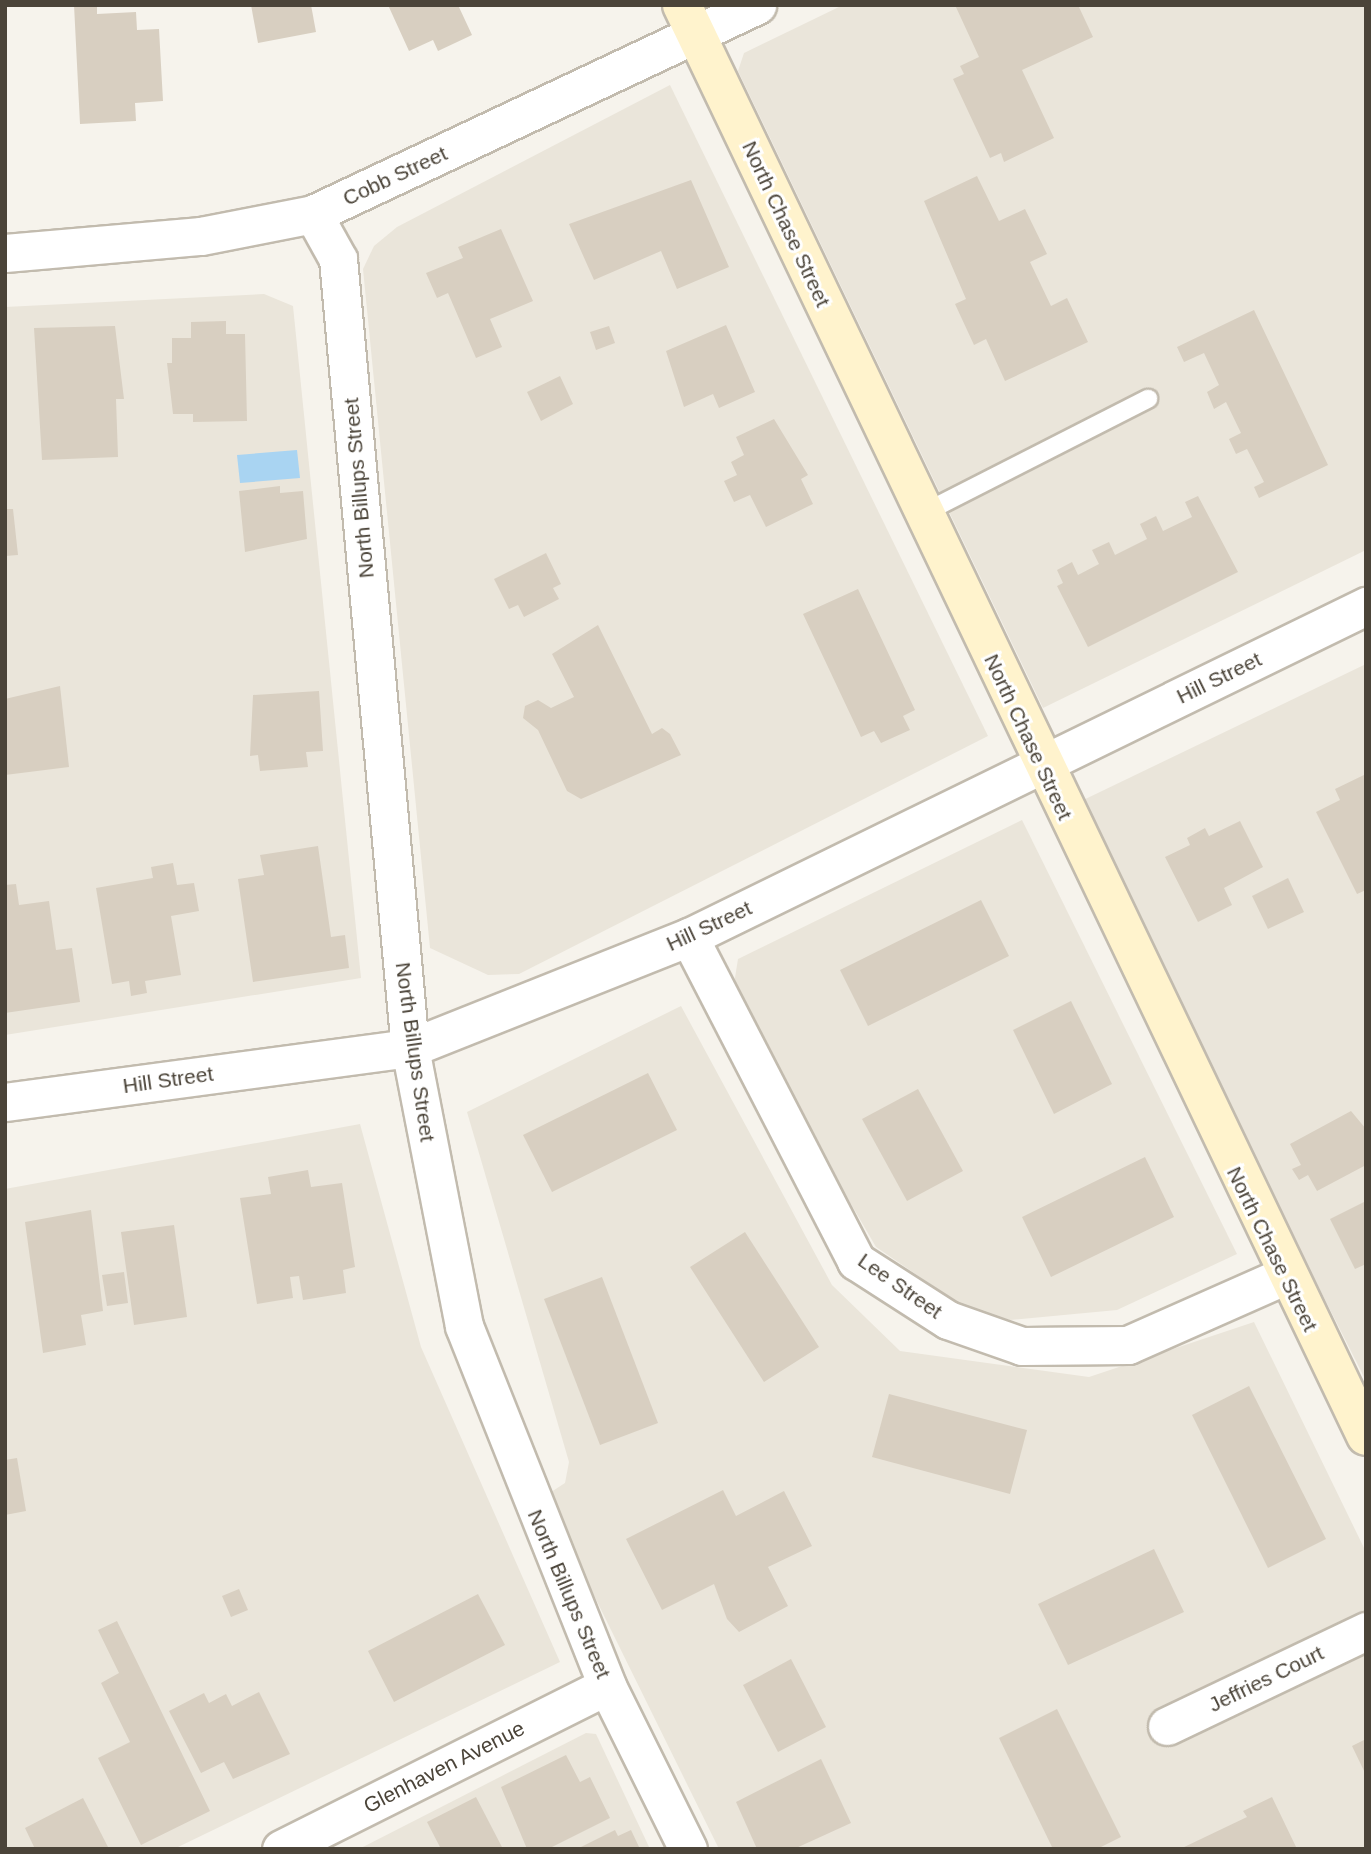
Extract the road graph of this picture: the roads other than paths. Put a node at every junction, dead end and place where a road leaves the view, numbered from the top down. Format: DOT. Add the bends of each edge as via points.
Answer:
graph roads {
  1 [pos="757,5"];
  2 [pos="689,20"];
  3 [pos="313,214"];
  4 [pos="5,253"];
  5 [pos="1148,399"];
  6 [pos="922,514"];
  7 [pos="1366,606"];
  8 [pos="1041,766"];
  9 [pos="689,937"];
  10 [pos="410,1048"];
  11 [pos="5,1102"];
  12 [pos="1284,1276"];
  13 [pos="1366,1436"];
  14 [pos="1366,1631"];
  15 [pos="607,1686"];
  16 [pos="1167,1726"];
  17 [pos="281,1849"];
  18 [pos="688,1849"];
  1 -- 2 [label="street, Cobb Street"];
  2 -- 3 [label="street, Cobb Street"];
  2 -- 6 [label="street, North Chase Street"];
  3 -- 4 [label="street, Cobb Street" via="201,236"];
  3 -- 10 [label="street, North Billups Street" via="338,259"];
  5 -- 6 [label="lane"];
  6 -- 8 [label="street, North Chase Street"];
  7 -- 8 [label="street, Hill Street"];
  8 -- 9 [label="street, Hill Street"];
  8 -- 12 [label="street, North Chase Street"];
  9 -- 10 [label="street, Hill Street"];
  9 -- 12 [label="street, Lee Street" via="856,1261 948,1320 1023,1346 1128,1345"];
  10 -- 11 [label="street, Hill Street"];
  10 -- 15 [label="street, North Billups Street" via="464,1326"];
  12 -- 13 [label="street, North Chase Street"];
  14 -- 16 [label="street, Jeffries Court"];
  15 -- 17 [label="street, Glenhaven Avenue"];
  15 -- 18 [label="street, North Billups Street"];
}
